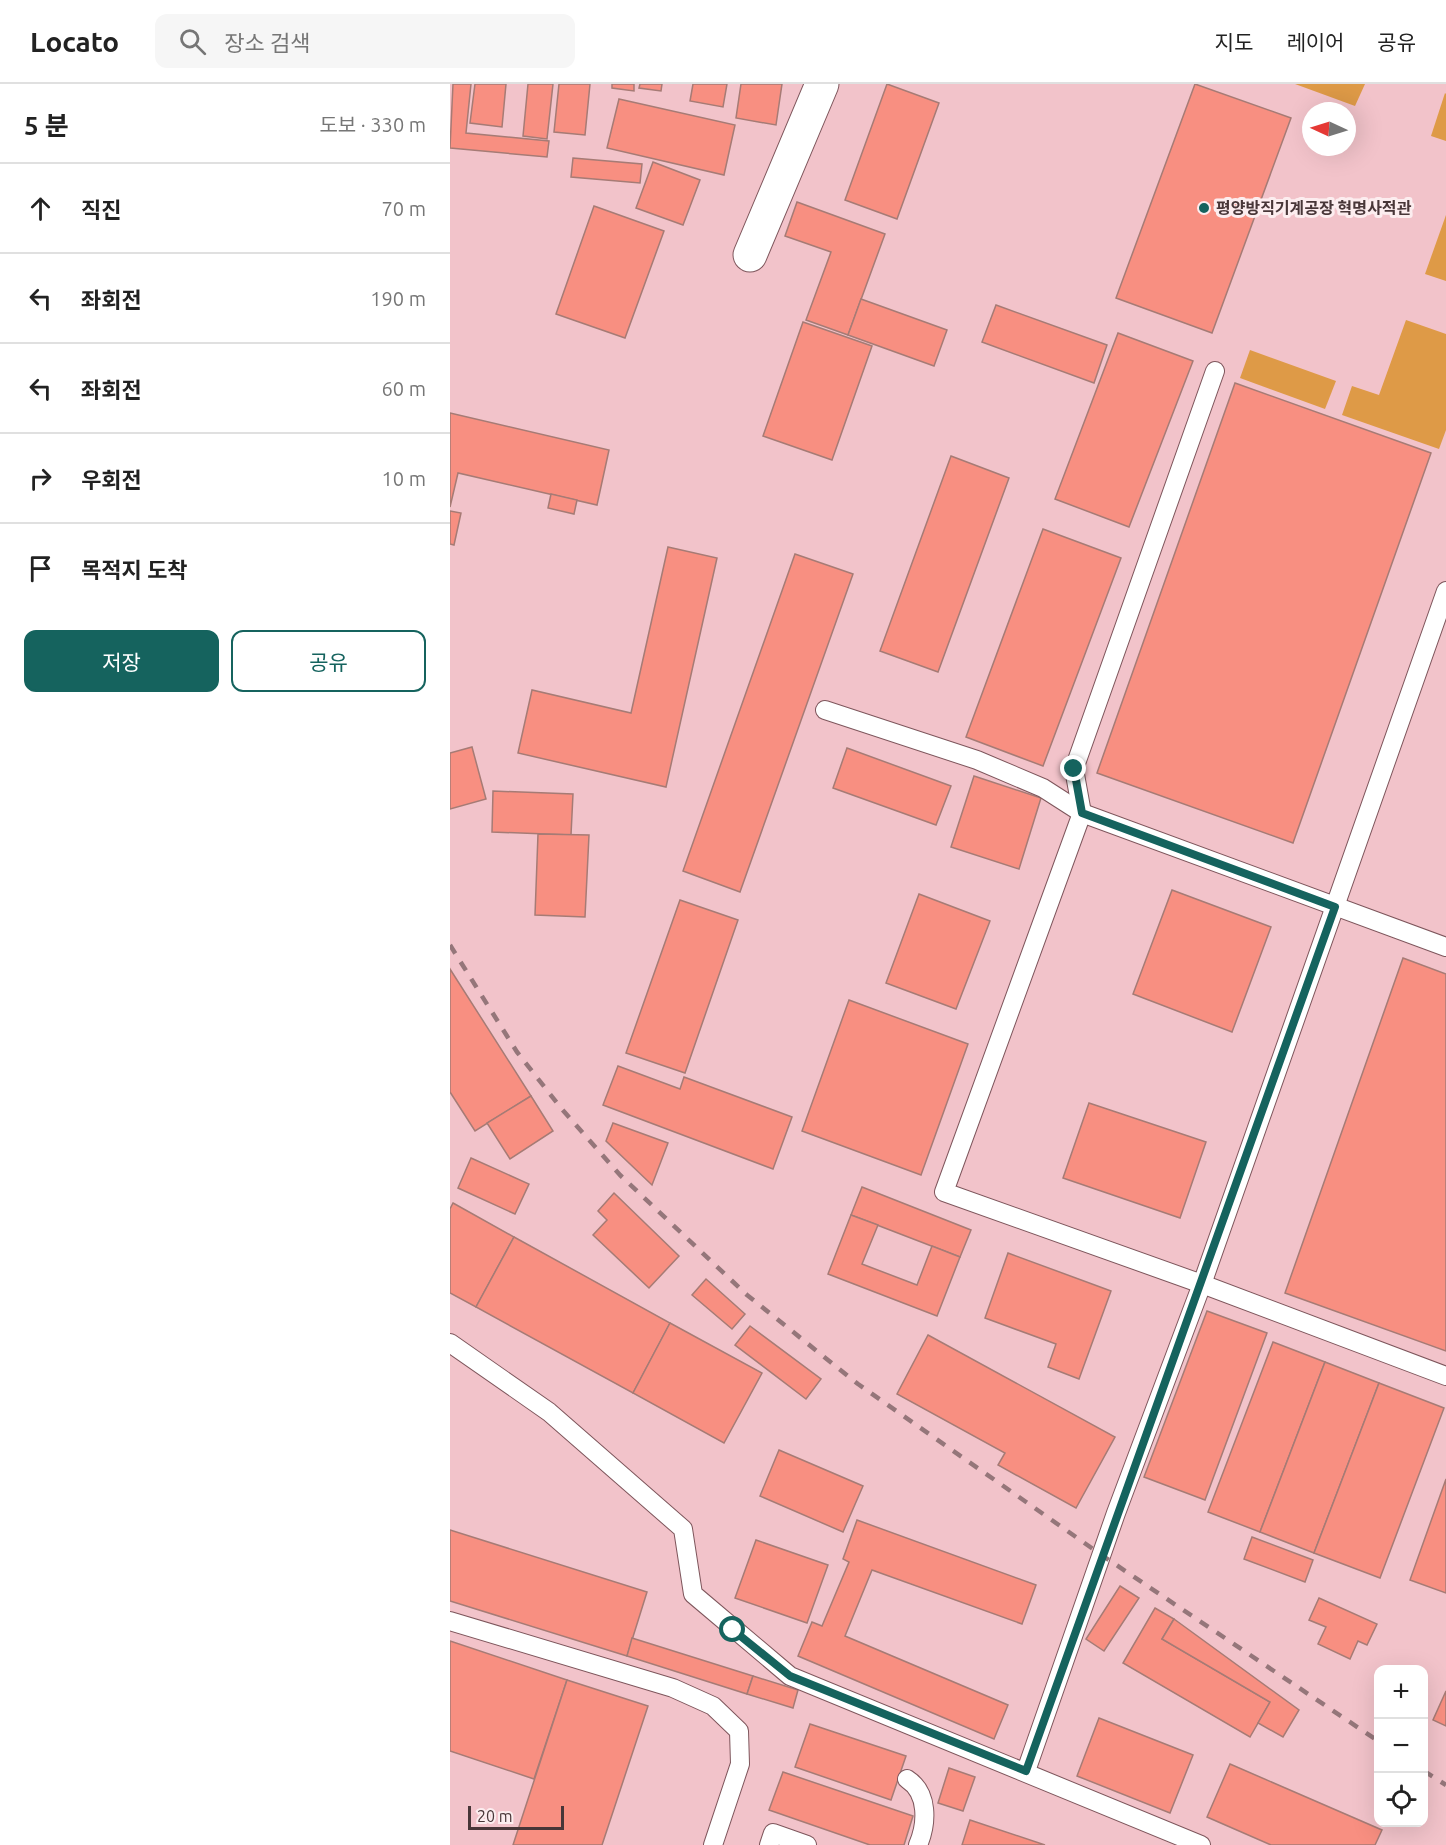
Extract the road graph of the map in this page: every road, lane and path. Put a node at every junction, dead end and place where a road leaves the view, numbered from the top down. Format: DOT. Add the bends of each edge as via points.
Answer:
graph roads {
  1 [pos="822,84"];
  2 [pos="750,255"];
  3 [pos="1215,371"];
  4 [pos="1446,591"];
  5 [pos="825,710"];
  6 [pos="1082,813"];
  7 [pos="1335,907"];
  8 [pos="1446,947"];
  9 [pos="1202,1284"];
  10 [pos="450,1343"];
  11 [pos="1446,1376"];
  12 [pos="450,1621"];
  13 [pos="1026,1771"];
  14 [pos="907,1779"];
  15 [pos="713,1845"];
  16 [pos="769,1845"];
  17 [pos="807,1845"];
  18 [pos="918,1845"];
  19 [pos="1201,1845"];
  1 -- 2 [label="street"];
  3 -- 6 [label="lane" via="1074,769"];
  4 -- 7 [label="lane"];
  5 -- 6 [label="lane" via="977,760 1043,788"];
  6 -- 7 [label="lane"];
  6 -- 9 [label="lane" via="945,1192"];
  7 -- 8 [label="lane"];
  7 -- 9 [label="lane"];
  9 -- 11 [label="lane"];
  9 -- 13 [label="lane" via="1116,1513"];
  10 -- 13 [label="lane" via="549,1412 683,1529 693,1594 790,1676"];
  12 -- 15 [label="lane" via="673,1688 713,1706 739,1731 740,1764"];
  13 -- 19 [label="lane"];
  14 -- 18 [label="lane" via="925,1804"];
  16 -- 17 [label="lane" via="773,1833"];
}
